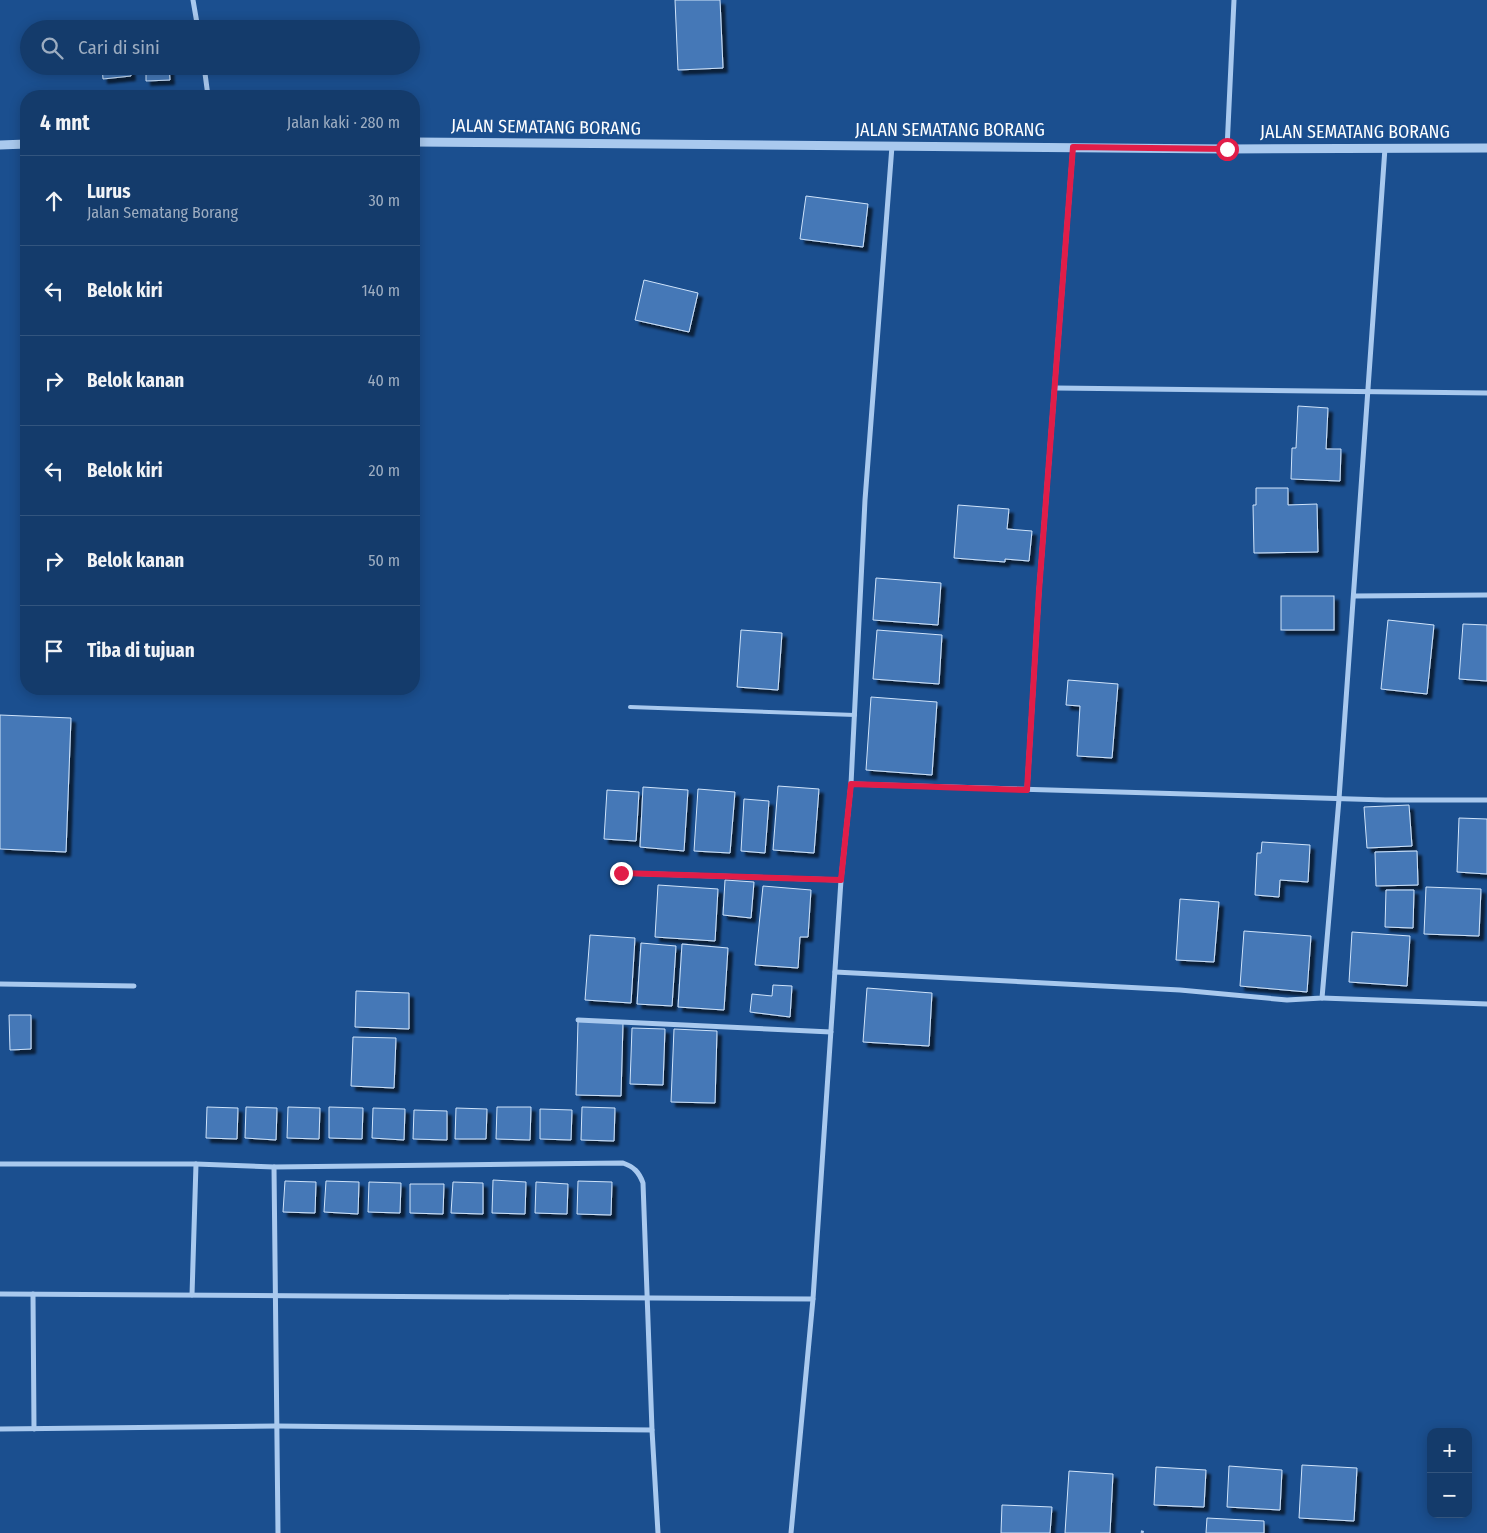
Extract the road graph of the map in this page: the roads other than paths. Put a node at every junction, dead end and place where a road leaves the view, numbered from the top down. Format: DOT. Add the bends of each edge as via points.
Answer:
graph roads {
  1 [pos="193,0"];
  2 [pos="1234,0"];
  3 [pos="196,20"];
  4 [pos="205,75"];
  5 [pos="207,90"];
  6 [pos="420,142"];
  7 [pos="20,144"];
  8 [pos="0,145"];
  9 [pos="892,146"];
  10 [pos="1073,147"];
  11 [pos="1385,148"];
  12 [pos="1487,148"];
  13 [pos="1227,149"];
  14 [pos="1056,388"];
  15 [pos="1368,392"];
  16 [pos="1487,393"];
  17 [pos="1487,595"];
  18 [pos="1354,596"];
  19 [pos="630,707"];
  20 [pos="855,715"];
  21 [pos="851,784"];
  22 [pos="1027,790"];
  23 [pos="1339,799"];
  24 [pos="1487,800"];
  25 [pos="621,873"];
  26 [pos="841,880"];
  27 [pos="835,972"];
  28 [pos="0,984"];
  29 [pos="134,986"];
  30 [pos="1322,998"];
  31 [pos="1487,1004"];
  32 [pos="578,1020"];
  33 [pos="831,1032"];
  34 [pos="0,1164"];
  35 [pos="196,1164"];
  36 [pos="274,1167"];
  37 [pos="0,1294"];
  38 [pos="33,1294"];
  39 [pos="192,1295"];
  40 [pos="276,1296"];
  41 [pos="647,1299"];
  42 [pos="813,1299"];
  43 [pos="277,1426"];
  44 [pos="0,1429"];
  45 [pos="34,1429"];
  46 [pos="652,1430"];
  47 [pos="278,1533"];
  48 [pos="658,1533"];
  49 [pos="791,1533"];
  1 -- 3 [label="street"];
  2 -- 13 [label="street"];
  4 -- 5 [label="street"];
  6 -- 9 [label="street, JALAN SEMATANG BORANG"];
  7 -- 8 [label="street"];
  9 -- 10 [label="street, JALAN SEMATANG BORANG"];
  9 -- 20 [label="street" via="865,500"];
  10 -- 13 [label="street, JALAN SEMATANG BORANG"];
  10 -- 14 [label="street"];
  11 -- 12 [label="street, JALAN SEMATANG BORANG"];
  11 -- 13 [label="street, JALAN SEMATANG BORANG"];
  11 -- 15 [label="street"];
  14 -- 15 [label="street"];
  14 -- 22 [label="street"];
  15 -- 16 [label="street"];
  15 -- 18 [label="street"];
  17 -- 18 [label="street"];
  18 -- 23 [label="street"];
  19 -- 20 [label="lane"];
  20 -- 21 [label="street"];
  21 -- 22 [label="street"];
  21 -- 26 [label="street"];
  22 -- 23 [label="street"];
  23 -- 24 [label="street"];
  23 -- 30 [label="street"];
  25 -- 26 [label="street"];
  26 -- 27 [label="street"];
  27 -- 30 [label="street" via="1180,990 1287,1000"];
  27 -- 33 [label="street"];
  28 -- 29 [label="street"];
  30 -- 31 [label="street"];
  32 -- 33 [label="street"];
  33 -- 42 [label="street"];
  34 -- 35 [label="street"];
  35 -- 36 [label="street"];
  35 -- 39 [label="street"];
  36 -- 40 [label="street"];
  36 -- 41 [label="street" via="623,1163 640,1174 643,1183"];
  37 -- 38 [label="street"];
  38 -- 39 [label="street"];
  38 -- 45 [label="street"];
  39 -- 40 [label="street"];
  40 -- 41 [label="street"];
  40 -- 43 [label="street"];
  41 -- 42 [label="street"];
  41 -- 46 [label="street"];
  42 -- 49 [label="street"];
  43 -- 45 [label="street"];
  43 -- 46 [label="street"];
  43 -- 47 [label="street"];
  44 -- 45 [label="street"];
  46 -- 48 [label="street"];
}
